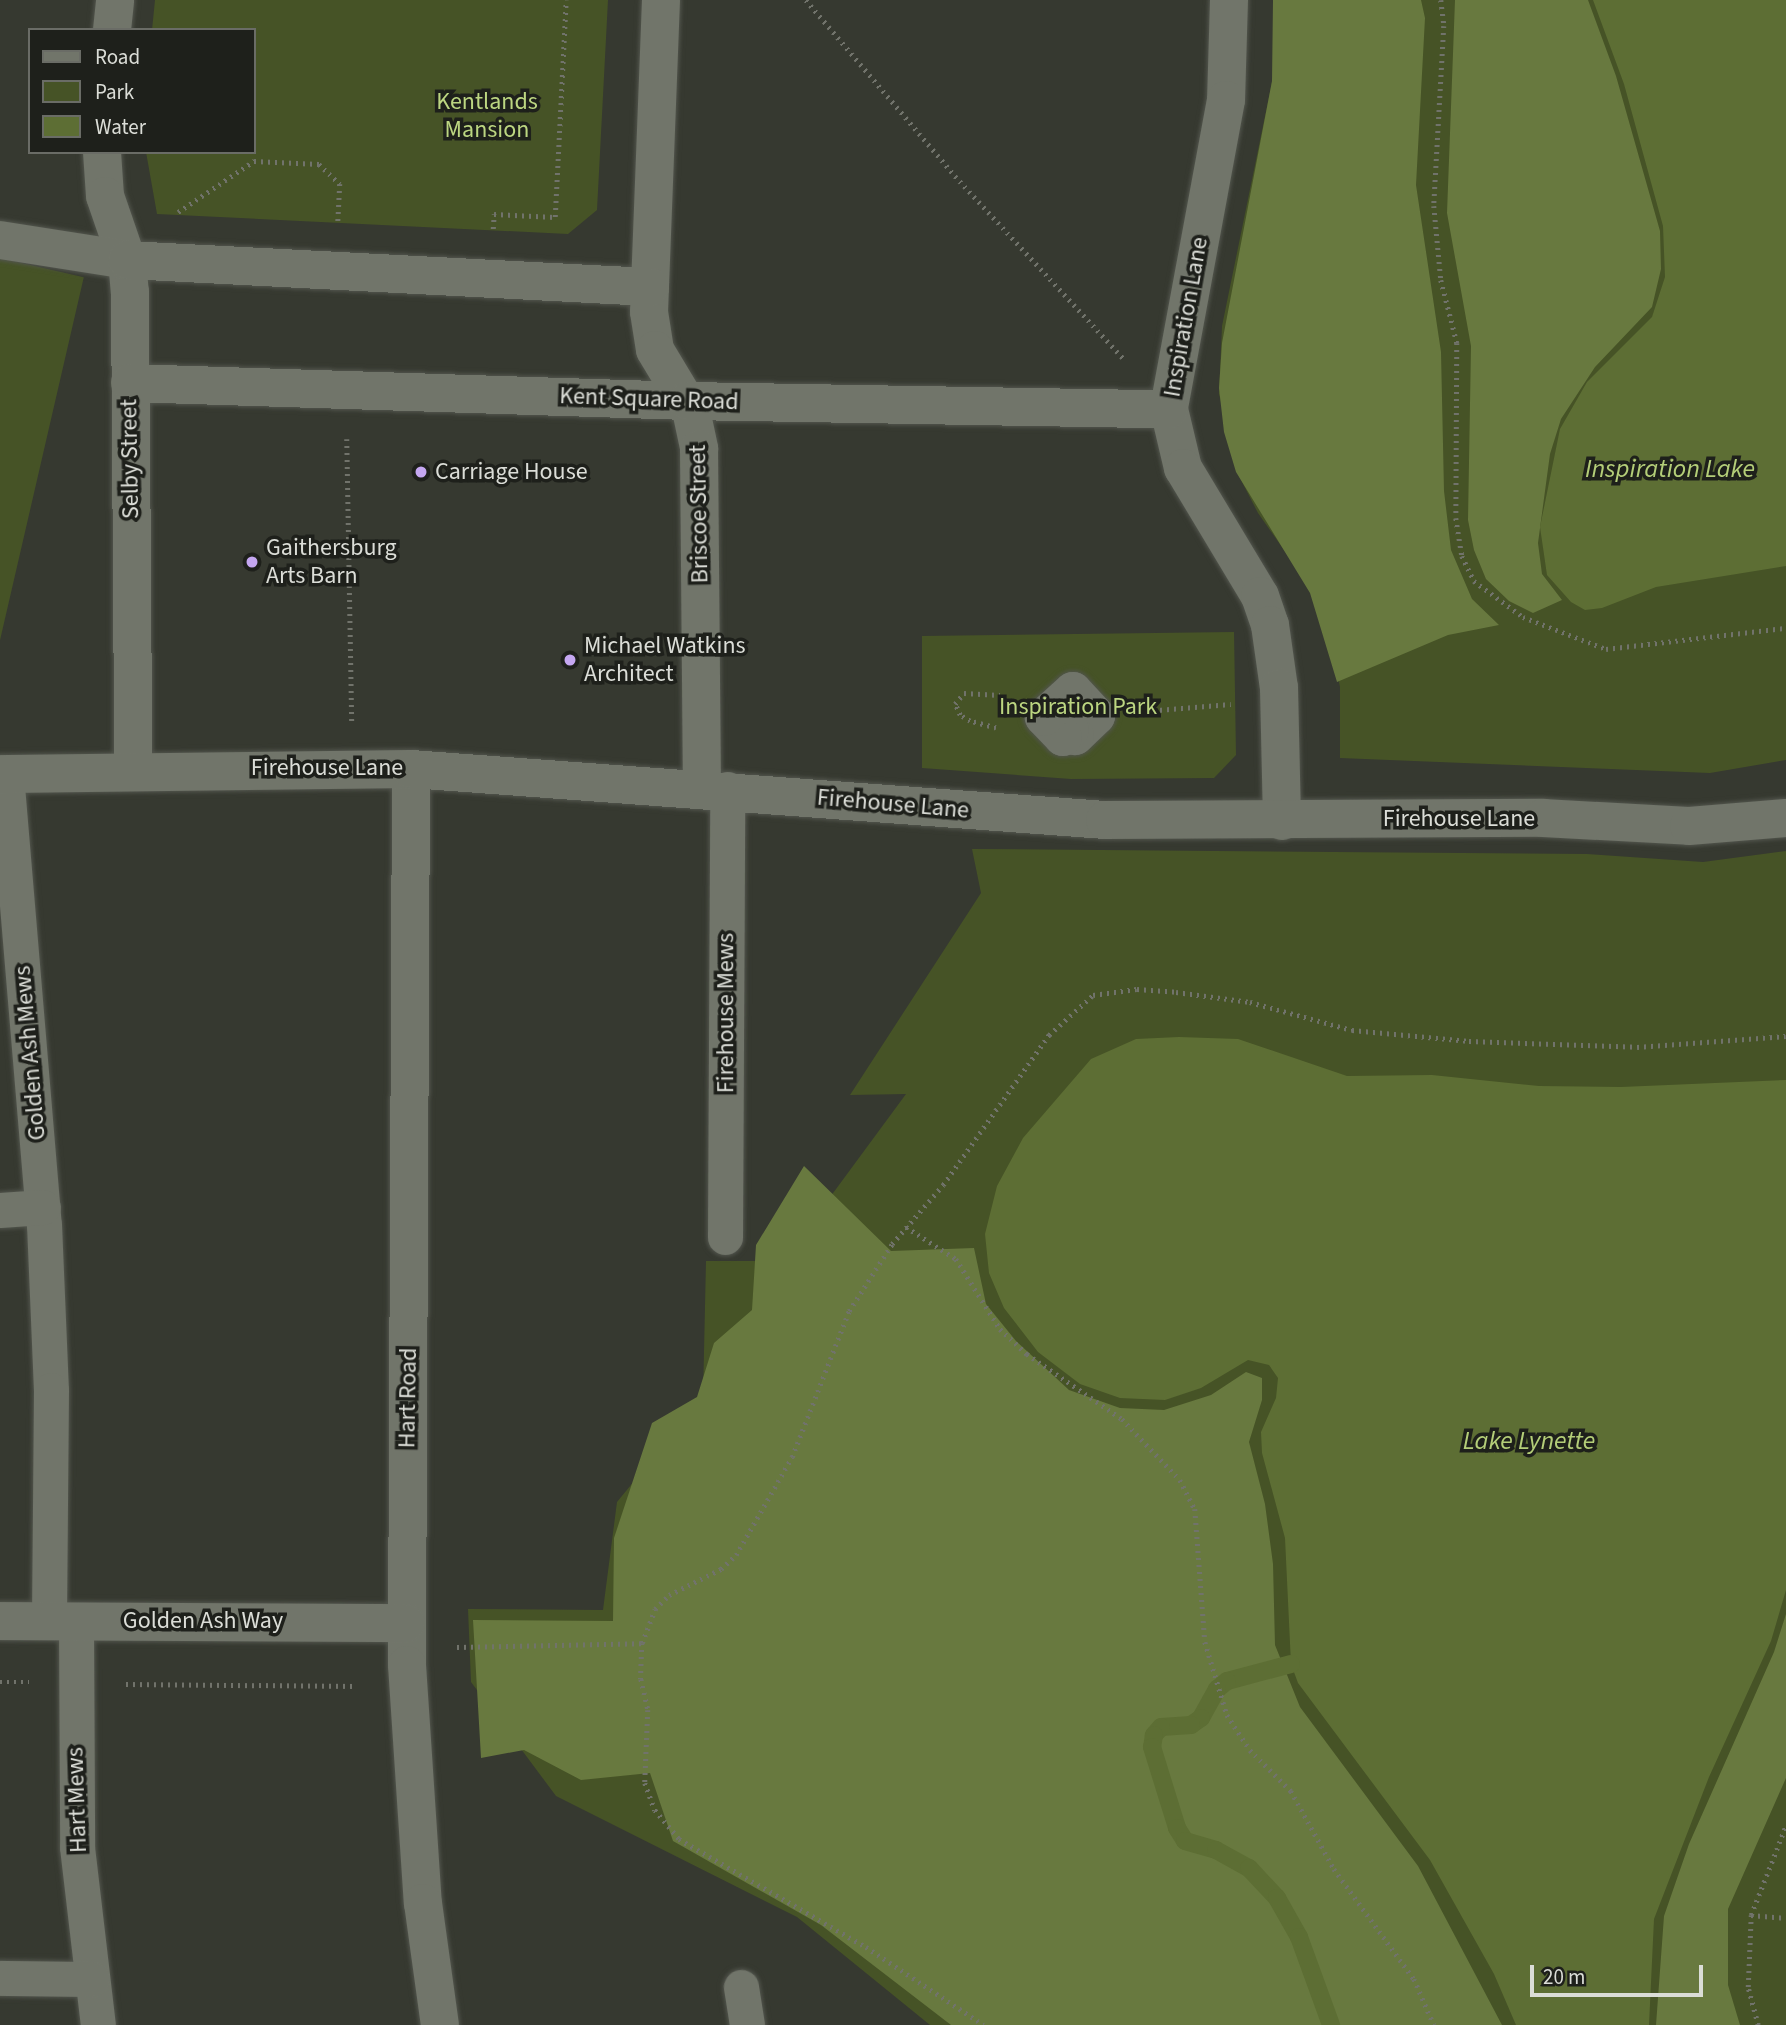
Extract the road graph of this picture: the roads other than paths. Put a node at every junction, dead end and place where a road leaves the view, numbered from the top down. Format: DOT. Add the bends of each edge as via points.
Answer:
graph roads {
  1 [pos="114,0"];
  2 [pos="661,0"];
  3 [pos="1229,0"];
  4 [pos="112,28"];
  5 [pos="102,154"];
  6 [pos="0,240"];
  7 [pos="127,260"];
  8 [pos="650,287"];
  9 [pos="130,383"];
  10 [pos="687,401"];
  11 [pos="1170,409"];
  12 [pos="411,769"];
  13 [pos="134,770"];
  14 [pos="3,774"];
  15 [pos="715,788"];
  16 [pos="1786,818"];
  17 [pos="1282,821"];
  18 [pos="43,1207"];
  19 [pos="0,1210"];
  20 [pos="725,1237"];
  21 [pos="0,1621"];
  22 [pos="62,1621"];
  23 [pos="406,1623"];
  24 [pos="0,1978"];
  25 [pos="92,1979"];
  26 [pos="741,1987"];
  27 [pos="98,2025"];
  28 [pos="440,2025"];
  29 [pos="747,2025"];
  1 -- 4 [label="street"];
  2 -- 8 [label="street, Briscoe Street"];
  3 -- 11 [label="street, Inspiration Lane" via="1226,100 1172,377"];
  5 -- 7 [label="street, Selby Street" via="108,213"];
  6 -- 7 [label="street"];
  7 -- 8 [label="street"];
  7 -- 9 [label="street, Selby Street"];
  8 -- 10 [label="street, Briscoe Street" via="655,350"];
  9 -- 10 [label="street, Kent Square Road"];
  9 -- 13 [label="street, Selby Street"];
  10 -- 11 [label="street, Kent Square Road"];
  10 -- 15 [label="street, Briscoe Street" via="699,449"];
  11 -- 17 [label="street, Inspiration Lane" via="1183,468 1260,596 1270,625 1279,688"];
  12 -- 13 [label="street, Firehouse Lane"];
  12 -- 15 [label="street, Firehouse Lane"];
  12 -- 23 [label="street, Hart Road"];
  13 -- 14 [label="street, Firehouse Lane"];
  14 -- 18 [label="lane, Golden Ash Mews"];
  15 -- 17 [label="street, Firehouse Lane" via="1049,818"];
  15 -- 20 [label="lane, Firehouse Mews"];
  16 -- 17 [label="street, Firehouse Lane" via="1689,826 1542,818"];
  18 -- 19 [label="lane"];
  18 -- 22 [label="lane, Golden Ash Mews"];
  21 -- 22 [label="street, Golden Ash Way"];
  22 -- 23 [label="street, Golden Ash Way"];
  22 -- 25 [label="lane, Hart Mews" via="75,1683 77,1847"];
  23 -- 28 [label="street, Hart Road" via="422,1903"];
  24 -- 25 [label="lane"];
  25 -- 27 [label="lane, Hart Mews"];
  26 -- 29 [label="lane"];
}
